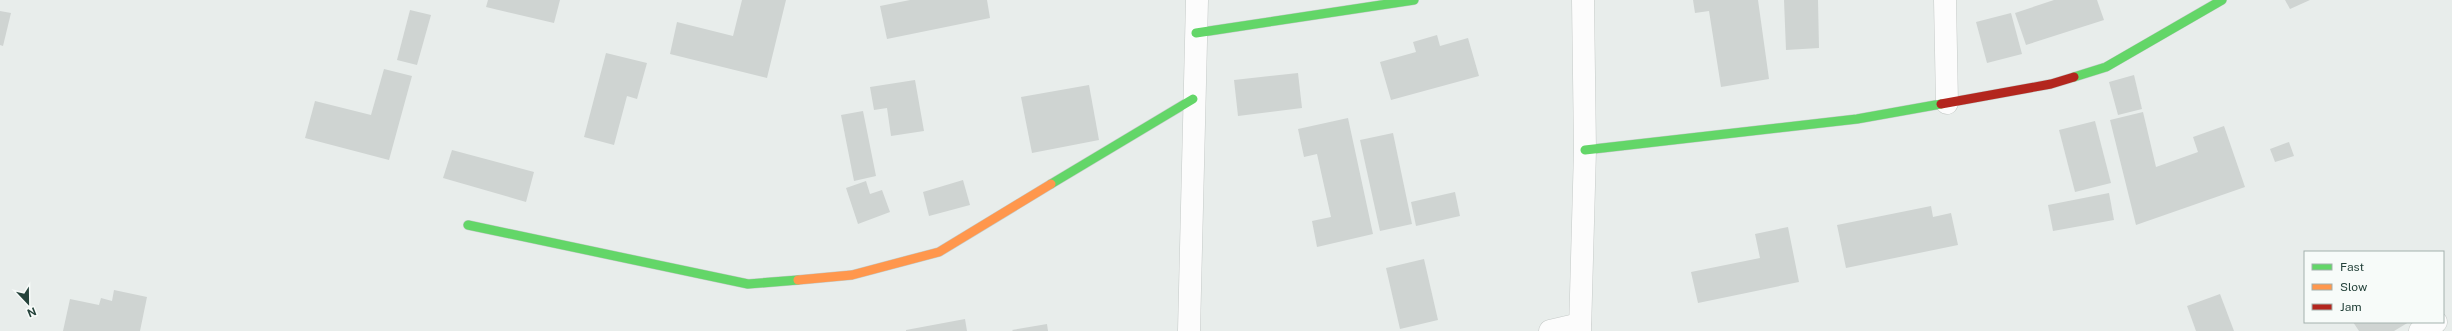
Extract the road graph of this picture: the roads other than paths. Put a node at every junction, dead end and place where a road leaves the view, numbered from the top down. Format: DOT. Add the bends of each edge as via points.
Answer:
graph roads {
  1 [pos="1197,0"];
  2 [pos="1414,0"];
  3 [pos="1584,0"];
  4 [pos="1945,0"];
  5 [pos="2222,0"];
  6 [pos="1196,33"];
  7 [pos="1193,99"];
  8 [pos="1947,104"];
  9 [pos="1585,150"];
  10 [pos="468,225"];
  11 [pos="2434,323"];
  12 [pos="1580,327"];
  13 [pos="1189,331"];
  14 [pos="1550,331"];
  15 [pos="2420,331"];
  1 -- 6 [label="street"];
  2 -- 6 [label="street"];
  3 -- 9 [label="street"];
  4 -- 8 [label="street"];
  5 -- 8 [label="street" via="2106,67 2051,84"];
  6 -- 7 [label="street"];
  7 -- 10 [label="street" via="939,252 852,275 748,284"];
  7 -- 13 [label="street"];
  8 -- 9 [label="street" via="1857,119"];
  9 -- 12 [label="street"];
  11 -- 15 [label="street"];
  12 -- 14 [label="street"];
}
